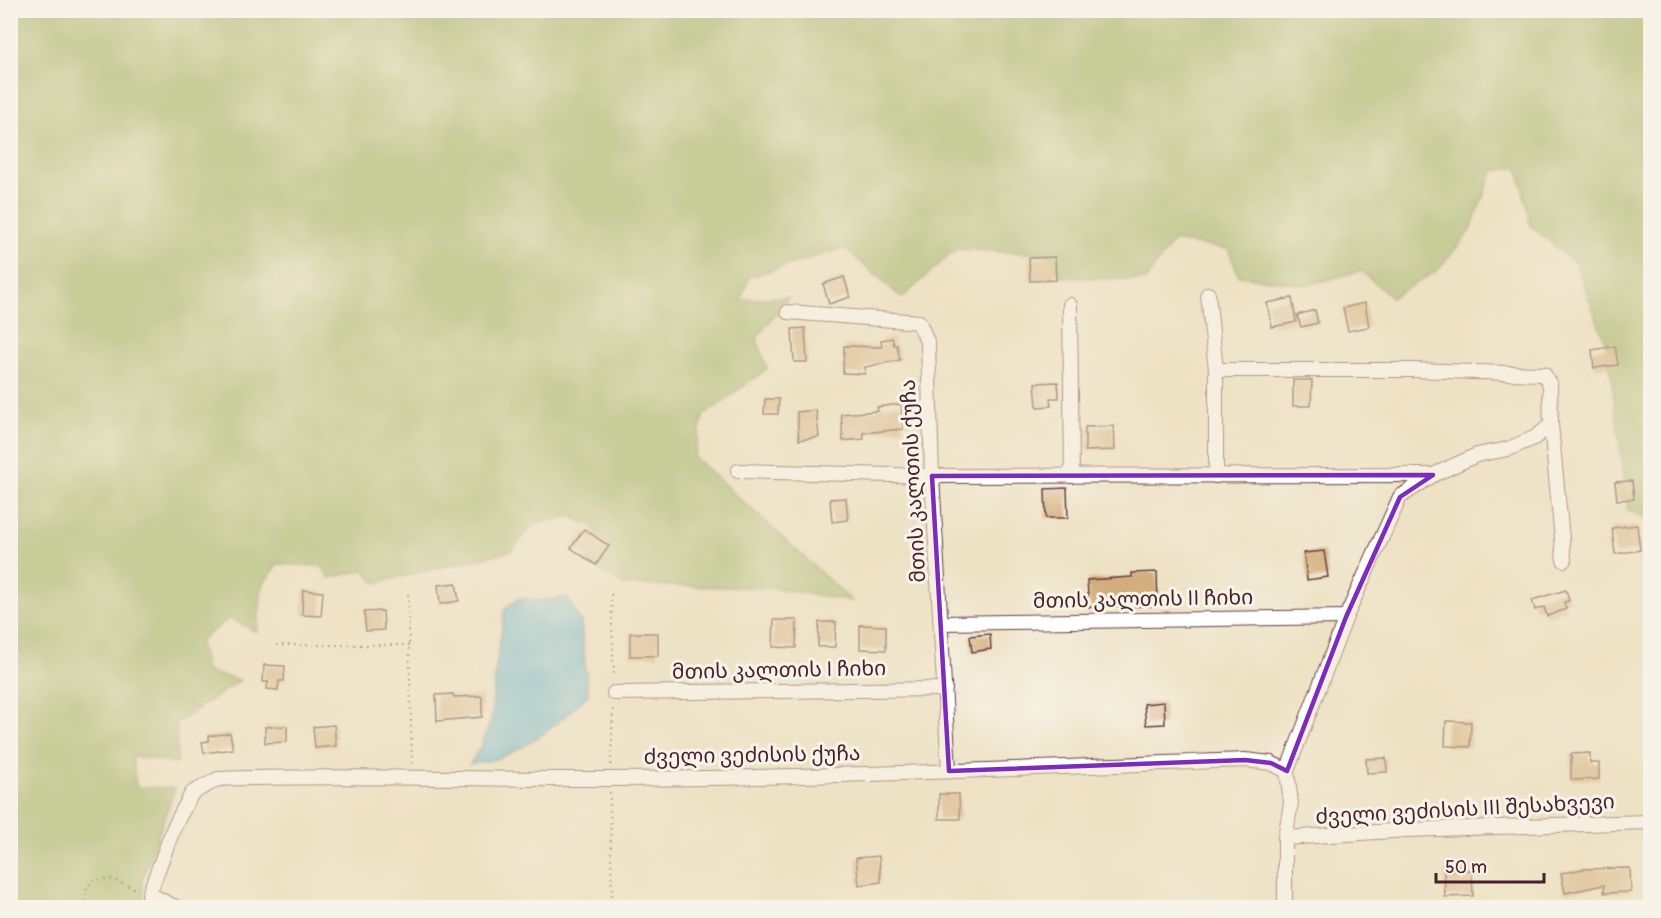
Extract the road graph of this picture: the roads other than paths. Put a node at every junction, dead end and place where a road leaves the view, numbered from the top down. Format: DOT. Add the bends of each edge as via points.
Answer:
graph roads {
  1 [pos="1208,294"];
  2 [pos="1070,305"];
  3 [pos="788,312"];
  4 [pos="1216,370"];
  5 [pos="1551,425"];
  6 [pos="738,471"];
  7 [pos="1433,475"];
  8 [pos="933,476"];
  9 [pos="1072,476"];
  10 [pos="1216,476"];
  11 [pos="1564,560"];
  12 [pos="1346,617"];
  13 [pos="941,623"];
  14 [pos="945,689"];
  15 [pos="614,693"];
  16 [pos="949,771"];
  17 [pos="1287,771"];
  18 [pos="1647,822"];
  19 [pos="1285,838"];
  20 [pos="177,908"];
  21 [pos="1285,908"];
  1 -- 4 [label="street"];
  2 -- 9 [label="street"];
  3 -- 8 [label="street, მთის კალთის ქუჩა" via="919,322 928,344"];
  4 -- 5 [label="street" via="1544,374 1550,385"];
  4 -- 10 [label="street"];
  5 -- 7 [label="street" via="1534,438 1477,455"];
  5 -- 11 [label="street"];
  6 -- 8 [label="street"];
  7 -- 10 [label="street"];
  7 -- 12 [label="street" via="1400,497"];
  8 -- 9 [label="street"];
  8 -- 13 [label="street, მთის კალთის ქუჩა"];
  9 -- 10 [label="street"];
  12 -- 13 [label="street, მთის კალთის II ჩიხი"];
  12 -- 17 [label="street"];
  13 -- 14 [label="street, მთის კალთის ქუჩა"];
  14 -- 15 [label="street, მთის კალთის I ჩიხი"];
  14 -- 16 [label="street, მთის კალთის ქუჩა"];
  16 -- 17 [label="street, ძველი ვეძისის ქუჩა" via="1245,760 1271,763"];
  16 -- 20 [label="street, ძველი ვეძისის ქუჩა" via="610,780 412,776 218,779 192,793 174,827 149,894"];
  17 -- 19 [label="street" via="1291,803"];
  18 -- 19 [label="street, ძველი ვეძისის III შესახვევი"];
  19 -- 21 [label="street"];
}
